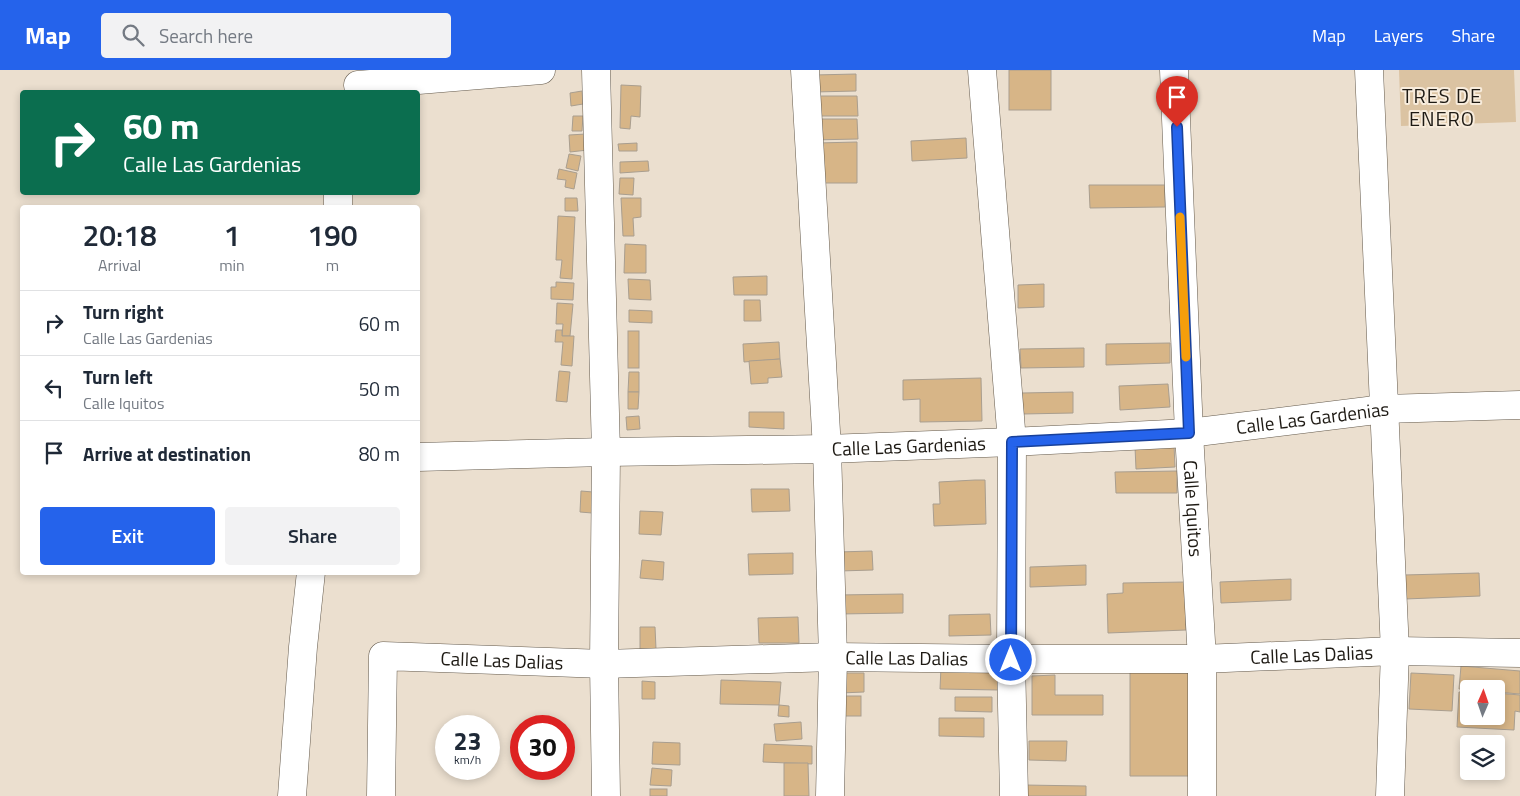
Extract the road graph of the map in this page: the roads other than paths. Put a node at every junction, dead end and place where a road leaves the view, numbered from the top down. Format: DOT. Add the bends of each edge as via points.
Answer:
graph roads {
  1 [pos="541,70"];
  2 [pos="596,70"];
  3 [pos="805,70"];
  4 [pos="982,70"];
  5 [pos="1174,70"];
  6 [pos="1369,70"];
  7 [pos="361,82"];
  8 [pos="1520,404"];
  9 [pos="1384,409"];
  10 [pos="1189,433"];
  11 [pos="1012,442"];
  12 [pos="827,449"];
  13 [pos="606,452"];
  14 [pos="420,457"];
  15 [pos="311,575"];
  16 [pos="1395,651"];
  17 [pos="1520,653"];
  18 [pos="834,657"];
  19 [pos="1202,659"];
  20 [pos="1011,660"];
  21 [pos="604,664"];
  22 [pos="292,796"];
  23 [pos="381,796"];
  24 [pos="606,796"];
  25 [pos="830,796"];
  26 [pos="1014,796"];
  27 [pos="1202,796"];
  28 [pos="1390,796"];
  1 -- 7 [label="street"];
  2 -- 13 [label="street"];
  3 -- 12 [label="street"];
  4 -- 11 [label="street"];
  5 -- 10 [label="street, Calle Iquitos"];
  6 -- 9 [label="street"];
  8 -- 9 [label="street, Calle Las Gardenias"];
  9 -- 10 [label="street, Calle Las Gardenias"];
  9 -- 16 [label="street"];
  10 -- 11 [label="street, Calle Las Gardenias"];
  10 -- 19 [label="street, Calle Iquitos"];
  11 -- 12 [label="street, Calle Las Gardenias"];
  11 -- 20 [label="street"];
  12 -- 13 [label="street, Calle Las Gardenias"];
  12 -- 18 [label="street"];
  13 -- 14 [label="street, Calle Las Gardenias"];
  13 -- 21 [label="street"];
  15 -- 22 [label="street"];
  16 -- 17 [label="street, Calle Las Dalias"];
  16 -- 19 [label="street, Calle Las Dalias"];
  16 -- 28 [label="street"];
  18 -- 20 [label="street, Calle Las Dalias"];
  18 -- 21 [label="street, Calle Las Dalias"];
  18 -- 25 [label="street"];
  19 -- 20 [label="street, Calle Las Dalias"];
  19 -- 27 [label="street, Calle Iquitos"];
  20 -- 26 [label="street"];
  21 -- 23 [label="street, Calle Las Dalias" via="383,656"];
  21 -- 24 [label="street"];
}
